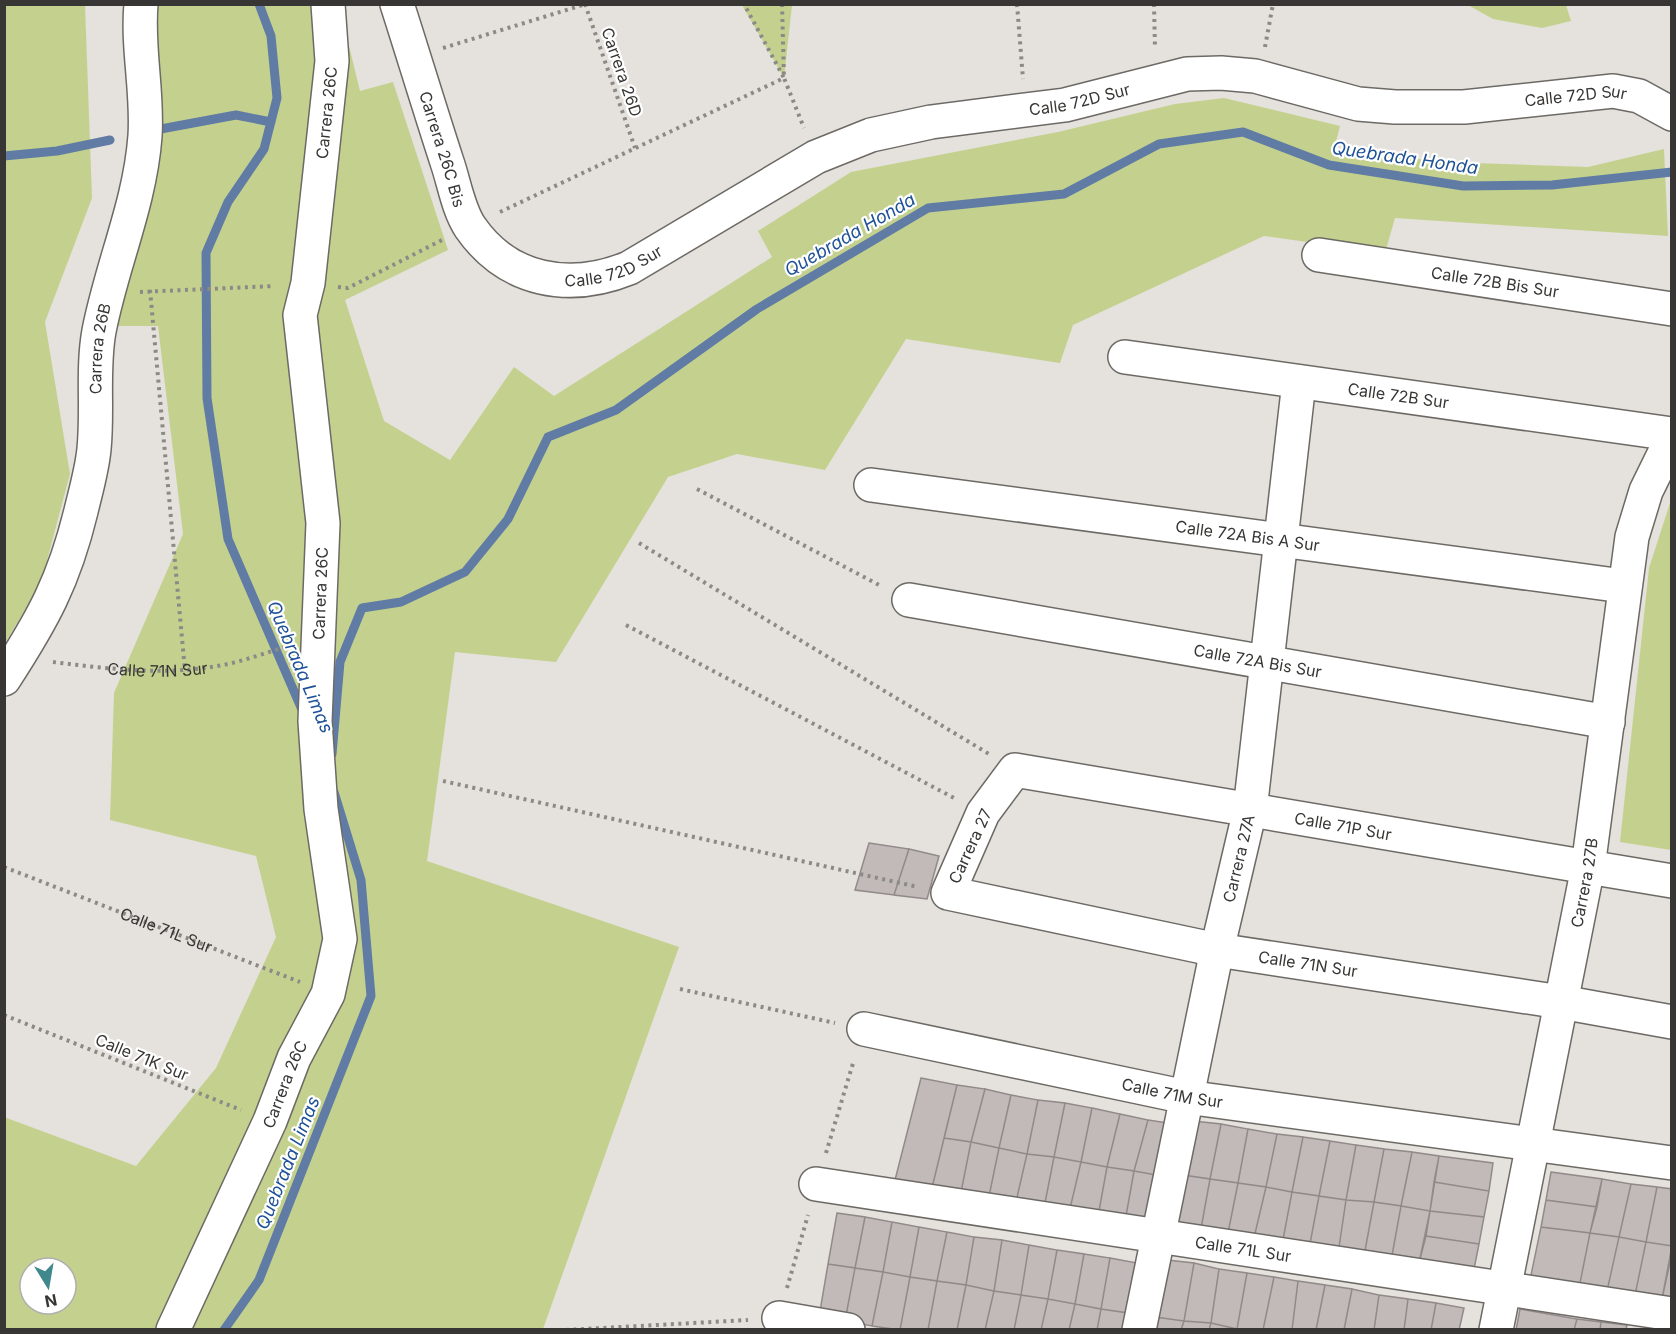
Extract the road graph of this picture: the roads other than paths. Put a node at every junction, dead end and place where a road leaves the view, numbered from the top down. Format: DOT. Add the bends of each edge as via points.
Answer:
graph roads {
  1 [pos="328,4"];
  2 [pos="397,4"];
  3 [pos="140,7"];
  4 [pos="1670,110"];
  5 [pos="1319,255"];
  6 [pos="522,271"];
  7 [pos="1671,309"];
  8 [pos="1125,357"];
  9 [pos="1299,382"];
  10 [pos="1671,436"];
  11 [pos="871,484"];
  12 [pos="1280,540"];
  13 [pos="1623,586"];
  14 [pos="909,600"];
  15 [pos="1267,663"];
  16 [pos="12,668"];
  17 [pos="1608,723"];
  18 [pos="1015,770"];
  19 [pos="1250,810"];
  20 [pos="1588,867"];
  21 [pos="1671,881"];
  22 [pos="948,893"];
  23 [pos="1217,950"];
  24 [pos="1562,1002"];
  25 [pos="1671,1022"];
  26 [pos="864,1029"];
  27 [pos="1186,1097"];
  28 [pos="1533,1143"];
  29 [pos="1671,1163"];
  30 [pos="816,1184"];
  31 [pos="1160,1236"];
  32 [pos="1504,1289"];
  33 [pos="1671,1314"];
  34 [pos="779,1318"];
  35 [pos="173,1329"];
  36 [pos="848,1329"];
  37 [pos="1139,1329"];
  38 [pos="1496,1329"];
  1 -- 35 [label="street, Carrera 26C" via="332,61 308,283 300,315 323,523 315,721 322,820 340,939 328,993 294,1058 270,1121"];
  2 -- 6 [label="street, Carrera 26C Bis" via="470,226 504,260"];
  3 -- 16 [label="street, Carrera 26B" via="146,105 142,165 135,205 105,300 99,334 89,481 64,573"];
  4 -- 6 [label="street, Calle 72D Sur" via="1639,96 1612,91 1464,107 1358,104 1260,77 1187,74 1065,105 902,127 816,157 629,268 582,282 549,280"];
  5 -- 7 [label="street, Calle 72B Bis Sur"];
  8 -- 9 [label="street, Calle 72B Sur"];
  9 -- 10 [label="street, Calle 72B Sur"];
  9 -- 12 [label="street, Carrera 27A"];
  10 -- 13 [label="street, Carrera 27B" via="1637,514"];
  11 -- 12 [label="street, Calle 72A Bis A Sur"];
  12 -- 13 [label="street, Calle 72A Bis A Sur"];
  12 -- 15 [label="street, Carrera 27A"];
  13 -- 17 [label="street, Carrera 27B"];
  14 -- 15 [label="street, Calle 72A Bis Sur"];
  15 -- 17 [label="street, Calle 72A Bis Sur"];
  15 -- 19 [label="street, Carrera 27A"];
  17 -- 20 [label="street, Carrera 27B"];
  18 -- 19 [label="street, Calle 71P Sur"];
  18 -- 22 [label="street, Carrera 27" via="983,813"];
  19 -- 20 [label="street, Calle 71P Sur"];
  19 -- 23 [label="street, Carrera 27A"];
  20 -- 21 [label="street, Calle 71P Sur"];
  20 -- 24 [label="street, Carrera 27B"];
  22 -- 23 [label="street, Calle 71N Sur"];
  23 -- 24 [label="street, Calle 71N Sur"];
  23 -- 27 [label="street, Carrera 27A"];
  24 -- 25 [label="street, Calle 71N Sur"];
  24 -- 28 [label="street, Carrera 27B"];
  26 -- 27 [label="street, Calle 71M Sur"];
  27 -- 28 [label="street, Calle 71M Sur"];
  27 -- 31 [label="street, Carrera 27A"];
  28 -- 29 [label="street, Calle 71M Sur"];
  28 -- 32 [label="street, Carrera 27B"];
  30 -- 31 [label="street, Calle 71L Sur"];
  31 -- 32 [label="street, Calle 71L Sur"];
  31 -- 37 [label="street, Carrera 27A"];
  32 -- 33 [label="street, Calle 71L Sur"];
  32 -- 38 [label="street, Carrera 27B"];
  34 -- 36 [label="street"];
}
